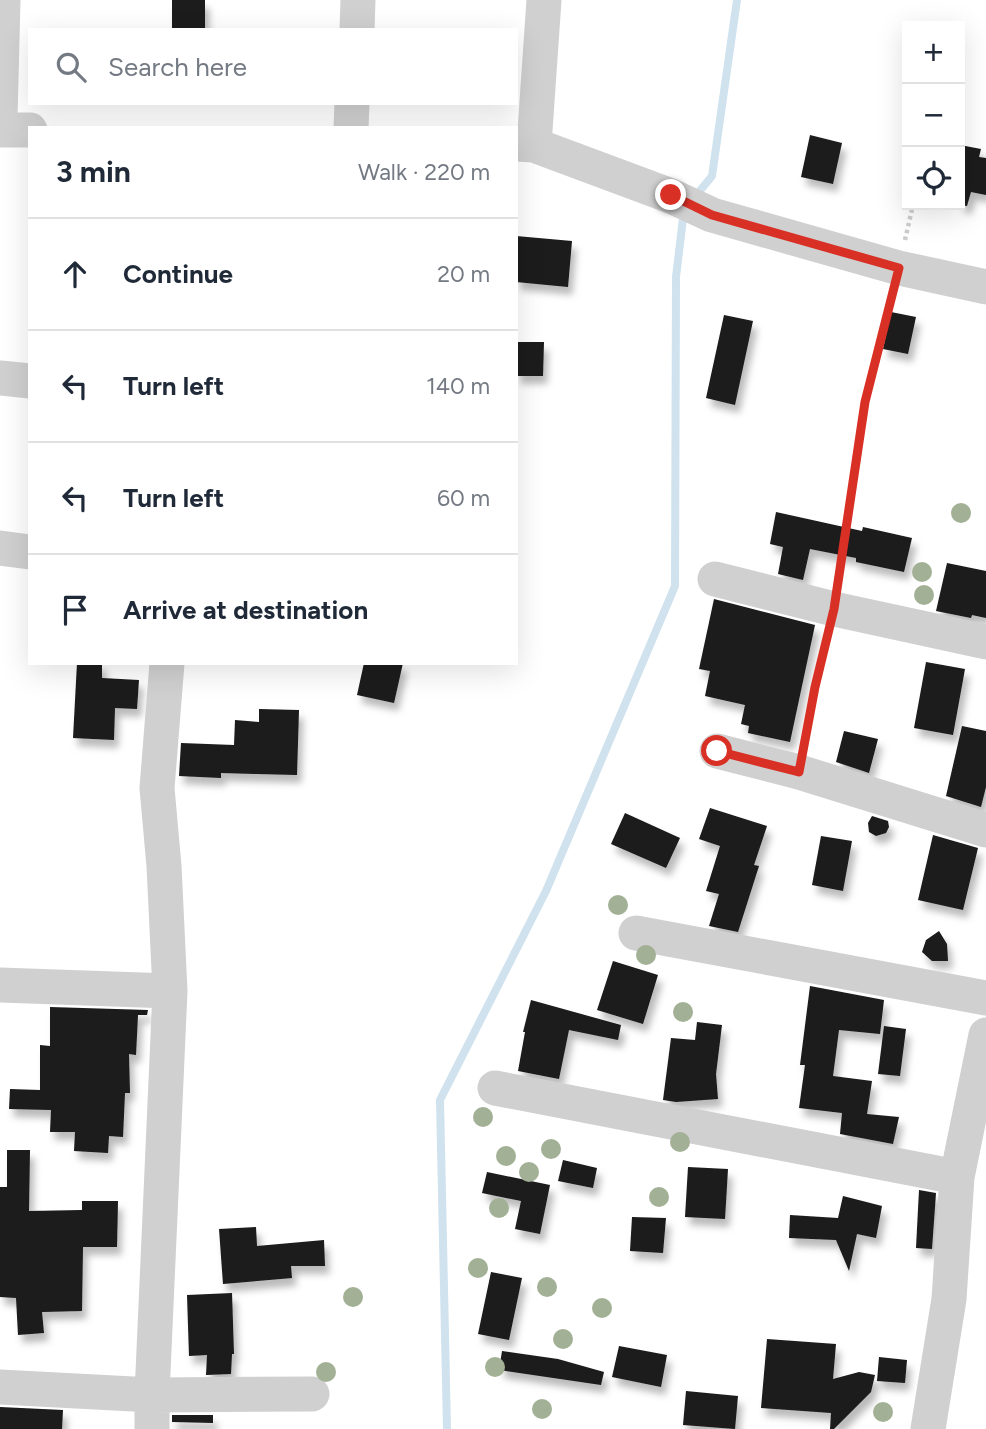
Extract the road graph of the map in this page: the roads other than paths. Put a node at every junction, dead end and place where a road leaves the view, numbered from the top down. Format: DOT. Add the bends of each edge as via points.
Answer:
graph roads {
  1 [pos="3,0"];
  2 [pos="358,0"];
  3 [pos="544,0"];
  4 [pos="357,28"];
  5 [pos="352,105"];
  6 [pos="0,118"];
  7 [pos="351,126"];
  8 [pos="0,130"];
  9 [pos="28,130"];
  10 [pos="525,145"];
  11 [pos="986,287"];
  12 [pos="0,378"];
  13 [pos="28,381"];
  14 [pos="0,548"];
  15 [pos="28,552"];
  16 [pos="715,579"];
  17 [pos="986,642"];
  18 [pos="166,665"];
  19 [pos="717,751"];
  20 [pos="986,830"];
  21 [pos="636,933"];
  22 [pos="0,985"];
  23 [pos="170,991"];
  24 [pos="986,999"];
  25 [pos="986,1035"];
  26 [pos="495,1088"];
  27 [pos="957,1177"];
  28 [pos="0,1387"];
  29 [pos="312,1394"];
  30 [pos="152,1412"];
  31 [pos="928,1429"];
  1 -- 6 [label="street"];
  2 -- 4 [label="street"];
  3 -- 10 [label="street"];
  5 -- 7 [label="street"];
  8 -- 9 [label="street"];
  10 -- 11 [label="street" via="671,195 712,215 899,268"];
  12 -- 13 [label="street"];
  14 -- 15 [label="street"];
  16 -- 17 [label="street"];
  18 -- 23 [label="street" via="158,788"];
  19 -- 20 [label="street"];
  21 -- 24 [label="street"];
  22 -- 23 [label="street"];
  23 -- 30 [label="street"];
  25 -- 27 [label="street"];
  26 -- 27 [label="street"];
  27 -- 31 [label="street" via="949,1299"];
  28 -- 30 [label="street"];
  29 -- 30 [label="street"];
}
